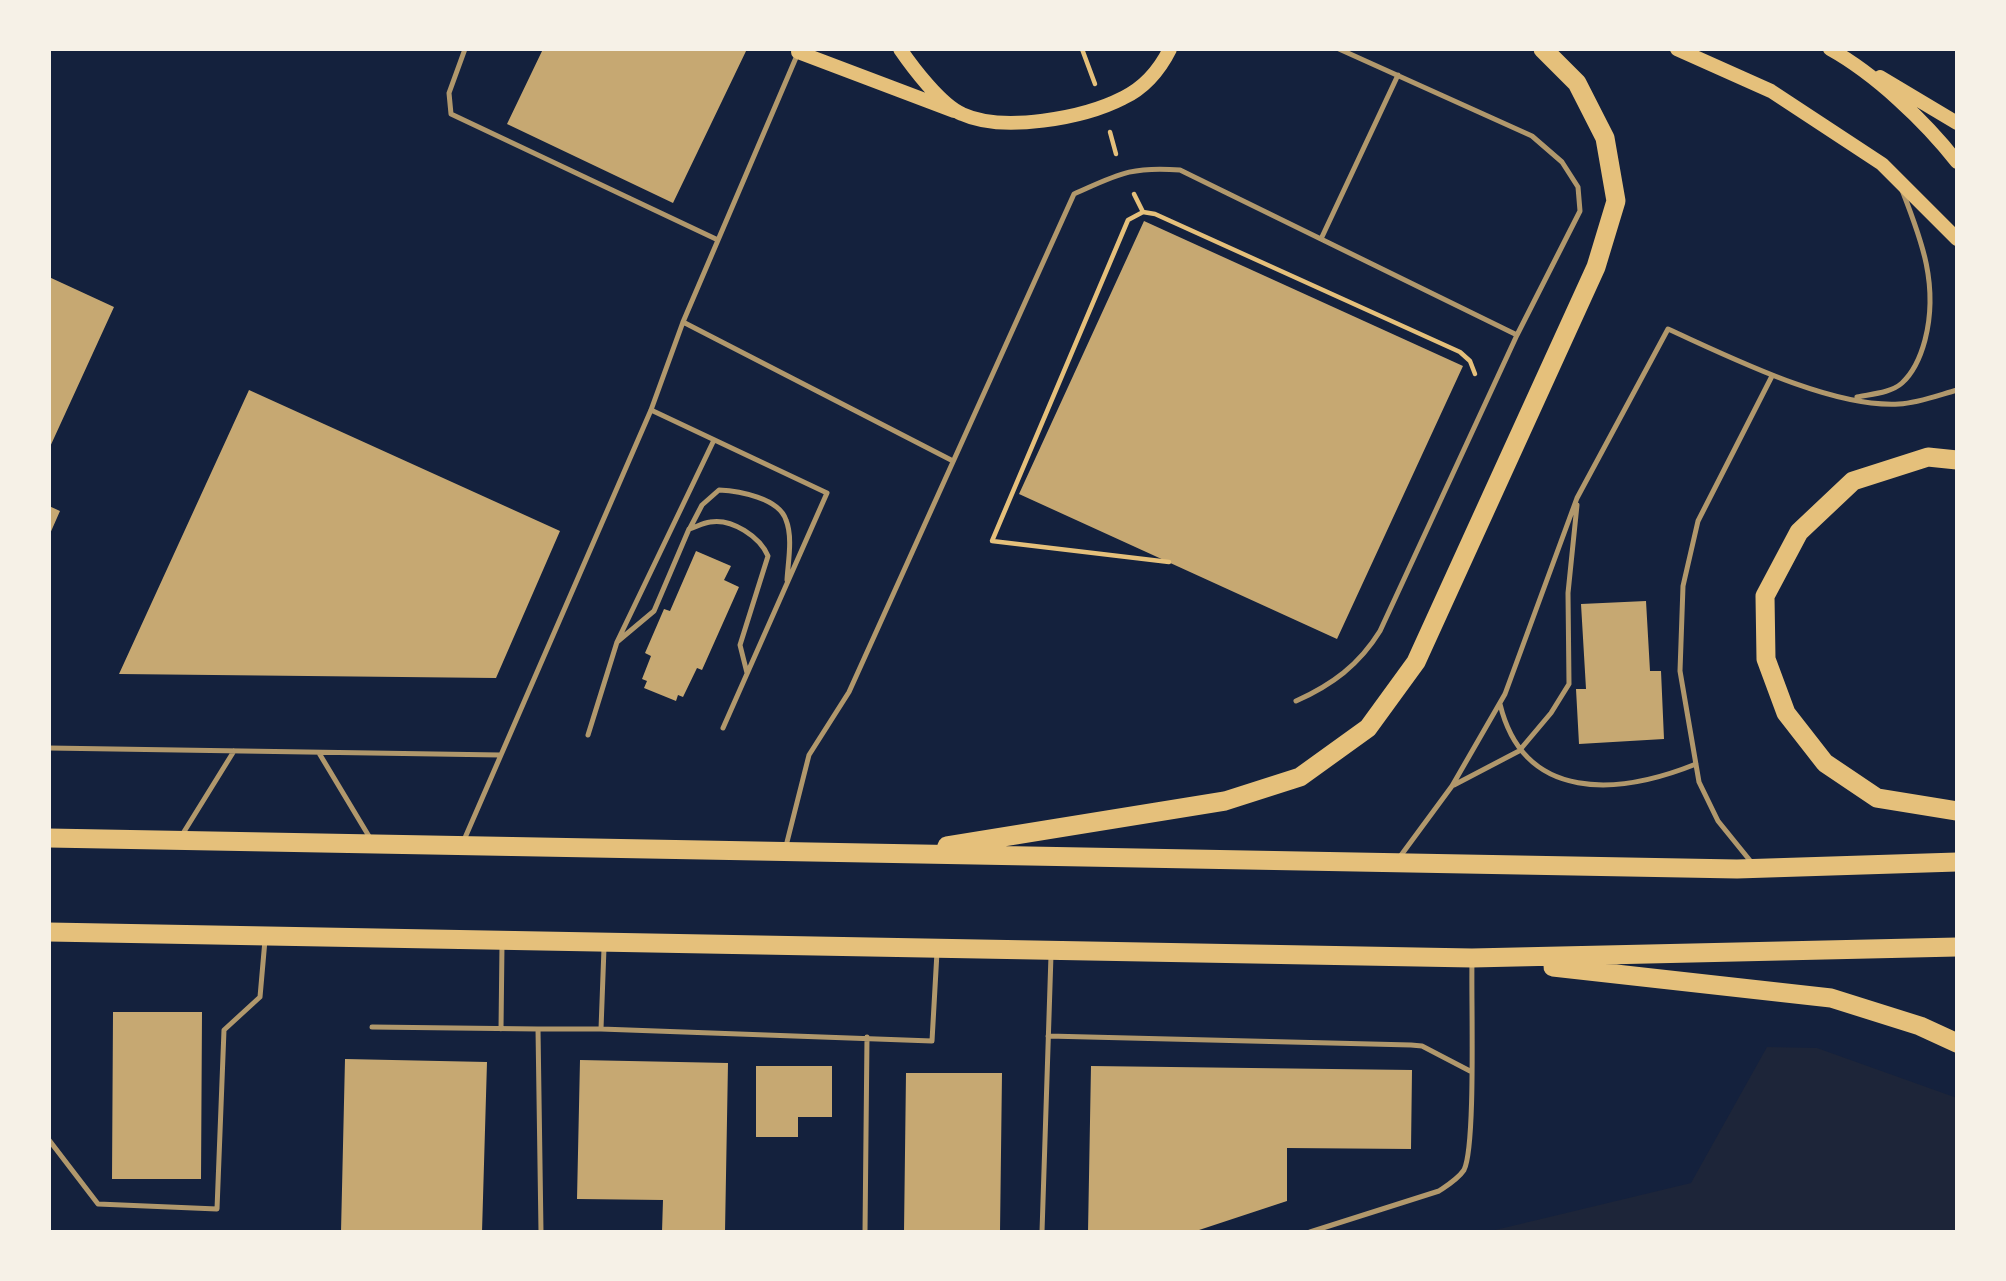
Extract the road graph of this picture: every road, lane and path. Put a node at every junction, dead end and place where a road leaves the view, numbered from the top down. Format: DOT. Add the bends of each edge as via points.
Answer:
graph roads {
  1 [pos="465,49"];
  2 [pos="900,49"];
  3 [pos="1170,49"];
  4 [pos="1339,49"];
  5 [pos="1543,49"];
  6 [pos="1677,49"];
  7 [pos="1830,49"];
  8 [pos="798,50"];
  9 [pos="1854,62"];
  10 [pos="1398,75"];
  11 [pos="962,114"];
  12 [pos="1957,123"];
  13 [pos="1957,162"];
  14 [pos="1899,180"];
  15 [pos="1321,239"];
  16 [pos="1957,239"];
  17 [pos="718,240"];
  18 [pos="683,322"];
  19 [pos="1517,335"];
  20 [pos="1772,376"];
  21 [pos="1474,386"];
  22 [pos="1957,390"];
  23 [pos="1850,398"];
  24 [pos="651,410"];
  25 [pos="715,440"];
  26 [pos="1957,460"];
  27 [pos="953,461"];
  28 [pos="1577,498"];
  29 [pos="689,529"];
  30 [pos="1169,562"];
  31 [pos="787,583"];
  32 [pos="617,642"];
  33 [pos="747,673"];
  34 [pos="1296,701"];
  35 [pos="1499,703"];
  36 [pos="723,728"];
  37 [pos="588,735"];
  38 [pos="49,748"];
  39 [pos="234,751"];
  40 [pos="1519,751"];
  41 [pos="319,753"];
  42 [pos="500,755"];
  43 [pos="1696,764"];
  44 [pos="1452,786"];
  45 [pos="1957,811"];
  46 [pos="49,838"];
  47 [pos="178,840"];
  48 [pos="374,844"];
  49 [pos="461,846"];
  50 [pos="785,852"];
  51 [pos="893,855"];
  52 [pos="1957,862"];
  53 [pos="1395,863"];
  54 [pos="1757,869"];
  55 [pos="49,932"];
  56 [pos="266,936"];
  57 [pos="502,940"];
  58 [pos="604,943"];
  59 [pos="1957,947"];
  60 [pos="937,948"];
  61 [pos="1051,950"];
  62 [pos="1472,958"];
  63 [pos="372,1027"];
  64 [pos="501,1029"];
  65 [pos="538,1029"];
  66 [pos="601,1029"];
  67 [pos="1048,1036"];
  68 [pos="867,1037"];
  69 [pos="1957,1043"];
  70 [pos="1470,1071"];
  71 [pos="49,1140"];
  72 [pos="541,1232"];
  73 [pos="864,1232"];
  74 [pos="1042,1232"];
  75 [pos="1310,1232"];
  1 -- 17 [label="lane" via="449,93 450,114"];
  2 -- 11 [label="main road" via="919,77"];
  3 -- 11 [label="main road" via="1146,82 1124,98 1072,116 1020,124"];
  4 -- 10 [label="lane"];
  5 -- 51 [label="highway" via="1577,83 1605,138 1616,201 1596,267 1416,662 1368,728 1300,777 1225,801"];
  6 -- 14 [label="main road" via="1771,90"];
  7 -- 9 [label="main road"];
  8 -- 11 [label="main road"];
  8 -- 17 [label="lane"];
  9 -- 12 [label="main road"];
  9 -- 13 [label="main road" via="1939,139"];
  10 -- 15 [label="lane"];
  10 -- 19 [label="lane" via="1532,136 1562,162 1578,187 1580,211"];
  14 -- 16 [label="main road"];
  14 -- 23 [label="lane" via="1924,247 1932,288 1929,323 1920,356 1902,383"];
  15 -- 19 [label="lane"];
  15 -- 27 [label="lane" via="1180,170 1146,167 1113,175 1074,194"];
  17 -- 18 [label="lane"];
  18 -- 24 [label="lane"];
  18 -- 27 [label="lane"];
  19 -- 34 [label="lane" via="1380,631 1346,672"];
  20 -- 23 [label="lane"];
  20 -- 28 [label="lane" via="1668,329"];
  20 -- 43 [label="lane" via="1698,521 1683,586 1680,671"];
  21 -- 30 [label="path" via="1470,361 1460,352 1155,215 1143,212 1128,220 992,541"];
  22 -- 23 [label="lane" via="1899,404"];
  24 -- 25 [label="lane"];
  24 -- 42 [label="lane"];
  25 -- 31 [label="lane" via="827,493"];
  25 -- 32 [label="lane"];
  26 -- 45 [label="highway" via="1928,457 1853,481 1799,532 1765,596 1766,659 1786,713 1825,763 1877,798"];
  27 -- 50 [label="lane" via="845,700 809,755"];
  28 -- 35 [label="lane"];
  28 -- 40 [label="lane" via="1569,593 1569,684"];
  29 -- 31 [label="lane" via="702,505 719,490 738,491 780,510 788,532"];
  29 -- 32 [label="lane" via="654,611"];
  29 -- 33 [label="lane" via="713,521 752,533 768,555 740,645"];
  31 -- 33 [label="lane"];
  32 -- 37 [label="lane"];
  33 -- 36 [label="lane"];
  35 -- 40 [label="lane" via="1506,730"];
  35 -- 44 [label="lane"];
  38 -- 39 [label="lane"];
  39 -- 41 [label="lane"];
  39 -- 47 [label="lane"];
  40 -- 43 [label="lane" via="1550,776 1579,785 1641,783"];
  40 -- 44 [label="lane"];
  41 -- 42 [label="lane"];
  41 -- 48 [label="lane"];
  42 -- 49 [label="lane"];
  43 -- 54 [label="lane" via="1699,782 1718,821"];
  44 -- 53 [label="lane"];
  46 -- 47 [label="highway"];
  47 -- 48 [label="highway"];
  48 -- 49 [label="highway"];
  49 -- 50 [label="highway"];
  50 -- 51 [label="highway"];
  51 -- 53 [label="highway"];
  52 -- 54 [label="highway"];
  53 -- 54 [label="highway"];
  55 -- 56 [label="highway"];
  56 -- 57 [label="highway"];
  56 -- 71 [label="lane" via="260,997 224,1030 217,1209 97,1204"];
  57 -- 58 [label="highway"];
  57 -- 64 [label="lane"];
  58 -- 60 [label="highway"];
  58 -- 66 [label="lane"];
  59 -- 62 [label="highway"];
  60 -- 61 [label="highway"];
  60 -- 68 [label="lane" via="932,1041"];
  61 -- 62 [label="highway"];
  61 -- 67 [label="lane"];
  62 -- 69 [label="highway" via="1831,998 1920,1026"];
  62 -- 70 [label="lane"];
  63 -- 64 [label="lane"];
  64 -- 65 [label="lane"];
  65 -- 66 [label="lane"];
  65 -- 72 [label="lane"];
  66 -- 68 [label="lane"];
  67 -- 70 [label="lane" via="1411,1045 1422,1046"];
  67 -- 74 [label="lane"];
  68 -- 73 [label="lane"];
  70 -- 75 [label="lane" via="1467,1155 1454,1182 1420,1198"];
}
